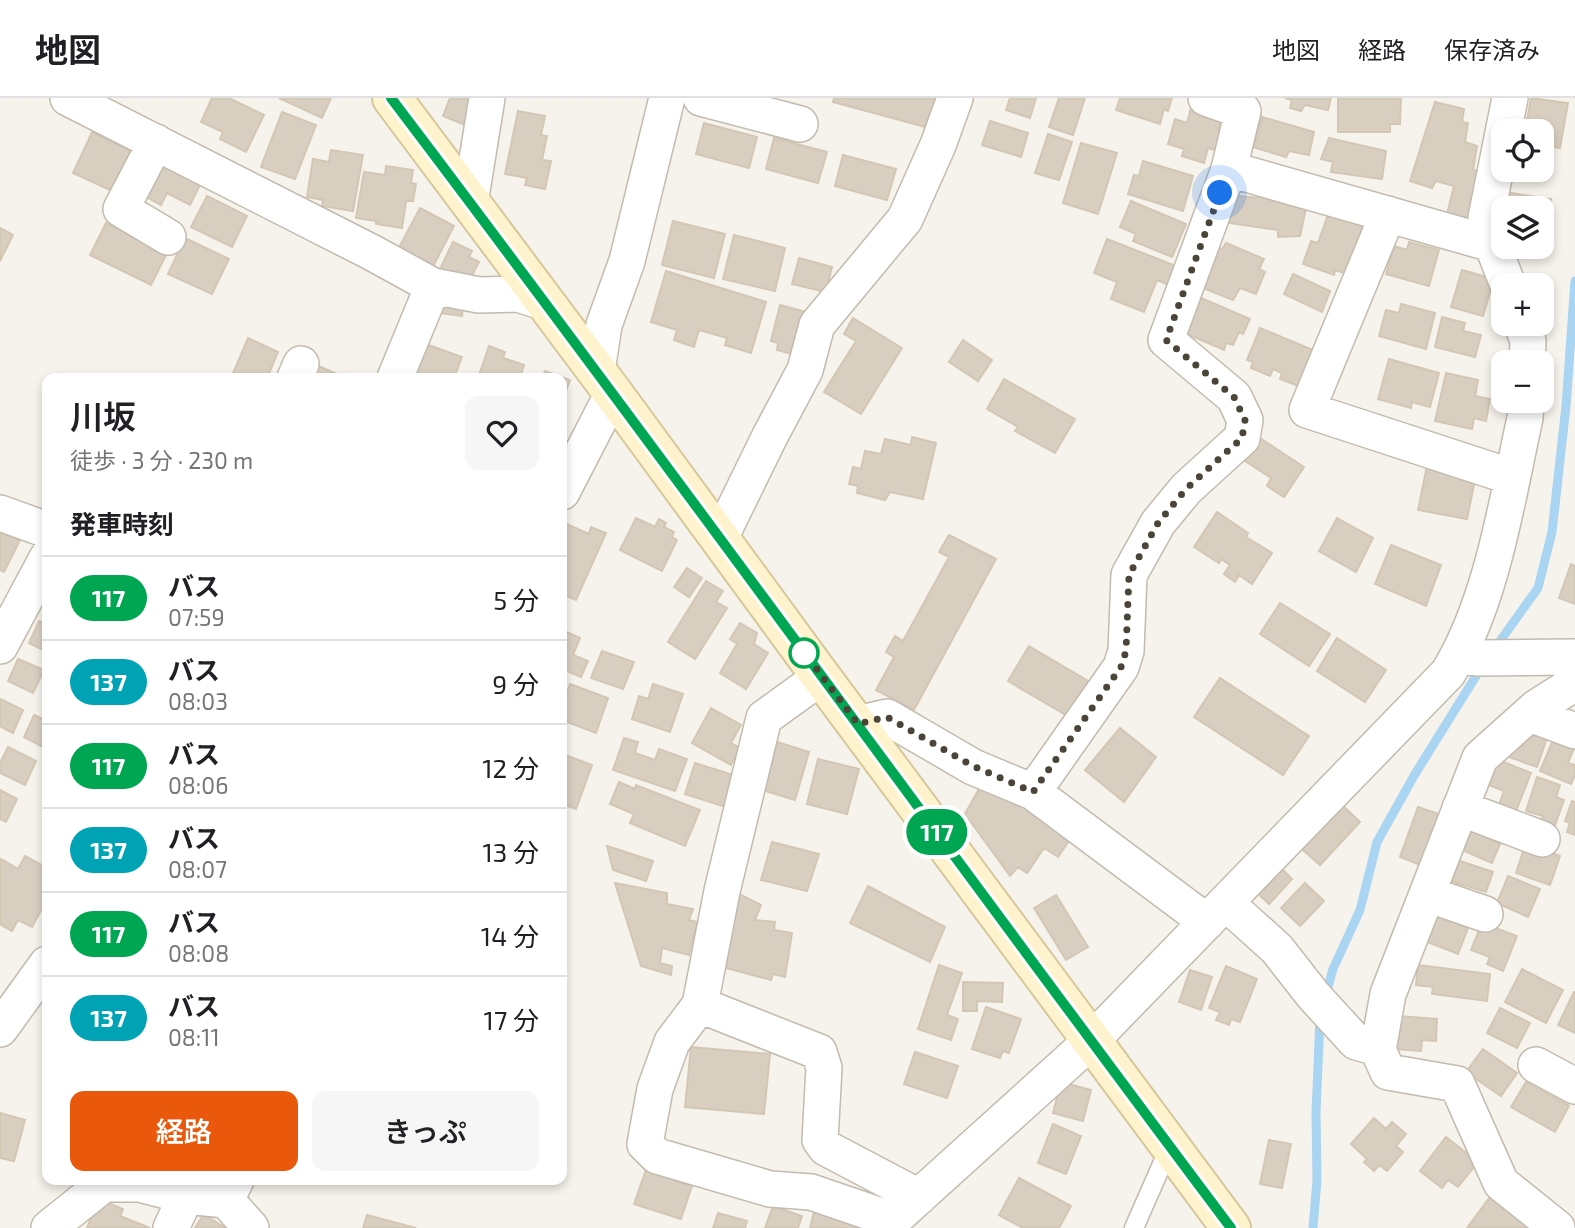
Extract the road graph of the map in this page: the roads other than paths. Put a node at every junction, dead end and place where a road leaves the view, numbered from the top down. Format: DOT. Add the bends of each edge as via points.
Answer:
graph roads {
  1 [pos="68,98"];
  2 [pos="391,98"];
  3 [pos="487,98"];
  4 [pos="667,98"];
  5 [pos="701,98"];
  6 [pos="955,98"];
  7 [pos="1206,98"];
  8 [pos="1510,98"];
  9 [pos="800,124"];
  10 [pos="156,142"];
  11 [pos="1229,169"];
  12 [pos="470,203"];
  13 [pos="1388,215"];
  14 [pos="168,237"];
  15 [pos="1491,240"];
  16 [pos="1491,244"];
  17 [pos="433,286"];
  18 [pos="546,303"];
  19 [pos="397,373"];
  20 [pos="605,382"];
  21 [pos="1525,413"];
  22 [pos="1512,477"];
  23 [pos="567,479"];
  24 [pos="0,513"];
  25 [pos="42,528"];
  26 [pos="720,538"];
  27 [pos="42,567"];
  28 [pos="0,646"];
  29 [pos="1469,657"];
  30 [pos="1570,666"];
  31 [pos="819,674"];
  32 [pos="1530,714"];
  33 [pos="858,724"];
  34 [pos="1575,730"];
  35 [pos="1033,792"];
  36 [pos="1461,808"];
  37 [pos="1542,839"];
  38 [pos="1427,894"];
  39 [pos="1216,912"];
  40 [pos="1485,914"];
  41 [pos="42,971"];
  42 [pos="700,1005"];
  43 [pos="0,1029"];
  44 [pos="1091,1041"];
  45 [pos="1378,1048"];
  46 [pos="1536,1065"];
  47 [pos="1575,1086"];
  48 [pos="1170,1146"];
  49 [pos="103,1185"];
  50 [pos="144,1185"];
  51 [pos="231,1190"];
  52 [pos="186,1196"];
  53 [pos="919,1197"];
  54 [pos="895,1225"];
  55 [pos="49,1228"];
  56 [pos="171,1228"];
  57 [pos="251,1228"];
  58 [pos="1134,1228"];
  59 [pos="1231,1228"];
  60 [pos="1557,1228"];
  1 -- 10 [label="street"];
  2 -- 12 [label="main road"];
  3 -- 12 [label="street"];
  4 -- 20 [label="street" via="627,261 604,326"];
  5 -- 9 [label="street"];
  6 -- 26 [label="street" via="905,219 817,325 805,370"];
  7 -- 11 [label="street" via="1243,111"];
  8 -- 15 [label="street" via="1486,218"];
  10 -- 14 [label="street" via="121,209"];
  10 -- 17 [label="street"];
  11 -- 13 [label="street"];
  11 -- 35 [label="street" via="1166,340 1234,397 1245,420 1242,438 1186,489 1158,523 1129,575 1126,651 1121,667"];
  12 -- 18 [label="main road"];
  13 -- 16 [label="street"];
  13 -- 22 [label="street" via="1307,410"];
  17 -- 18 [label="street" via="479,295 518,294"];
  17 -- 19 [label="street"];
  18 -- 20 [label="main road"];
  20 -- 23 [label="street"];
  20 -- 26 [label="main road"];
  21 -- 22 [label="street"];
  22 -- 29 [label="street"];
  24 -- 25 [label="street"];
  26 -- 31 [label="main road"];
  27 -- 28 [label="street"];
  29 -- 30 [label="street"];
  29 -- 39 [label="street" via="1448,673"];
  30 -- 32 [label="street"];
  31 -- 33 [label="main road"];
  31 -- 42 [label="street" via="764,718"];
  32 -- 34 [label="street"];
  32 -- 36 [label="street" via="1480,758"];
  33 -- 35 [label="street" via="887,717 973,766"];
  33 -- 44 [label="main road"];
  35 -- 39 [label="street"];
  36 -- 37 [label="street"];
  36 -- 38 [label="street"];
  38 -- 40 [label="street"];
  38 -- 45 [label="street" via="1388,994"];
  39 -- 44 [label="street"];
  39 -- 45 [label="street" via="1277,949 1356,1042"];
  41 -- 43 [label="street"];
  42 -- 53 [label="street" via="819,1052 824,1068 820,1140 826,1148"];
  42 -- 54 [label="street" via="672,1042 655,1089 645,1144 657,1156 771,1189 811,1192"];
  44 -- 48 [label="main road"];
  44 -- 53 [label="street"];
  45 -- 60 [label="street" via="1388,1072 1457,1084 1501,1183"];
  46 -- 47 [label="street"];
  48 -- 58 [label="lane"];
  48 -- 59 [label="main road"];
  49 -- 55 [label="street"];
  50 -- 52 [label="street"];
  51 -- 52 [label="street"];
  51 -- 57 [label="street"];
  52 -- 56 [label="street"];
  53 -- 54 [label="street"];
}
